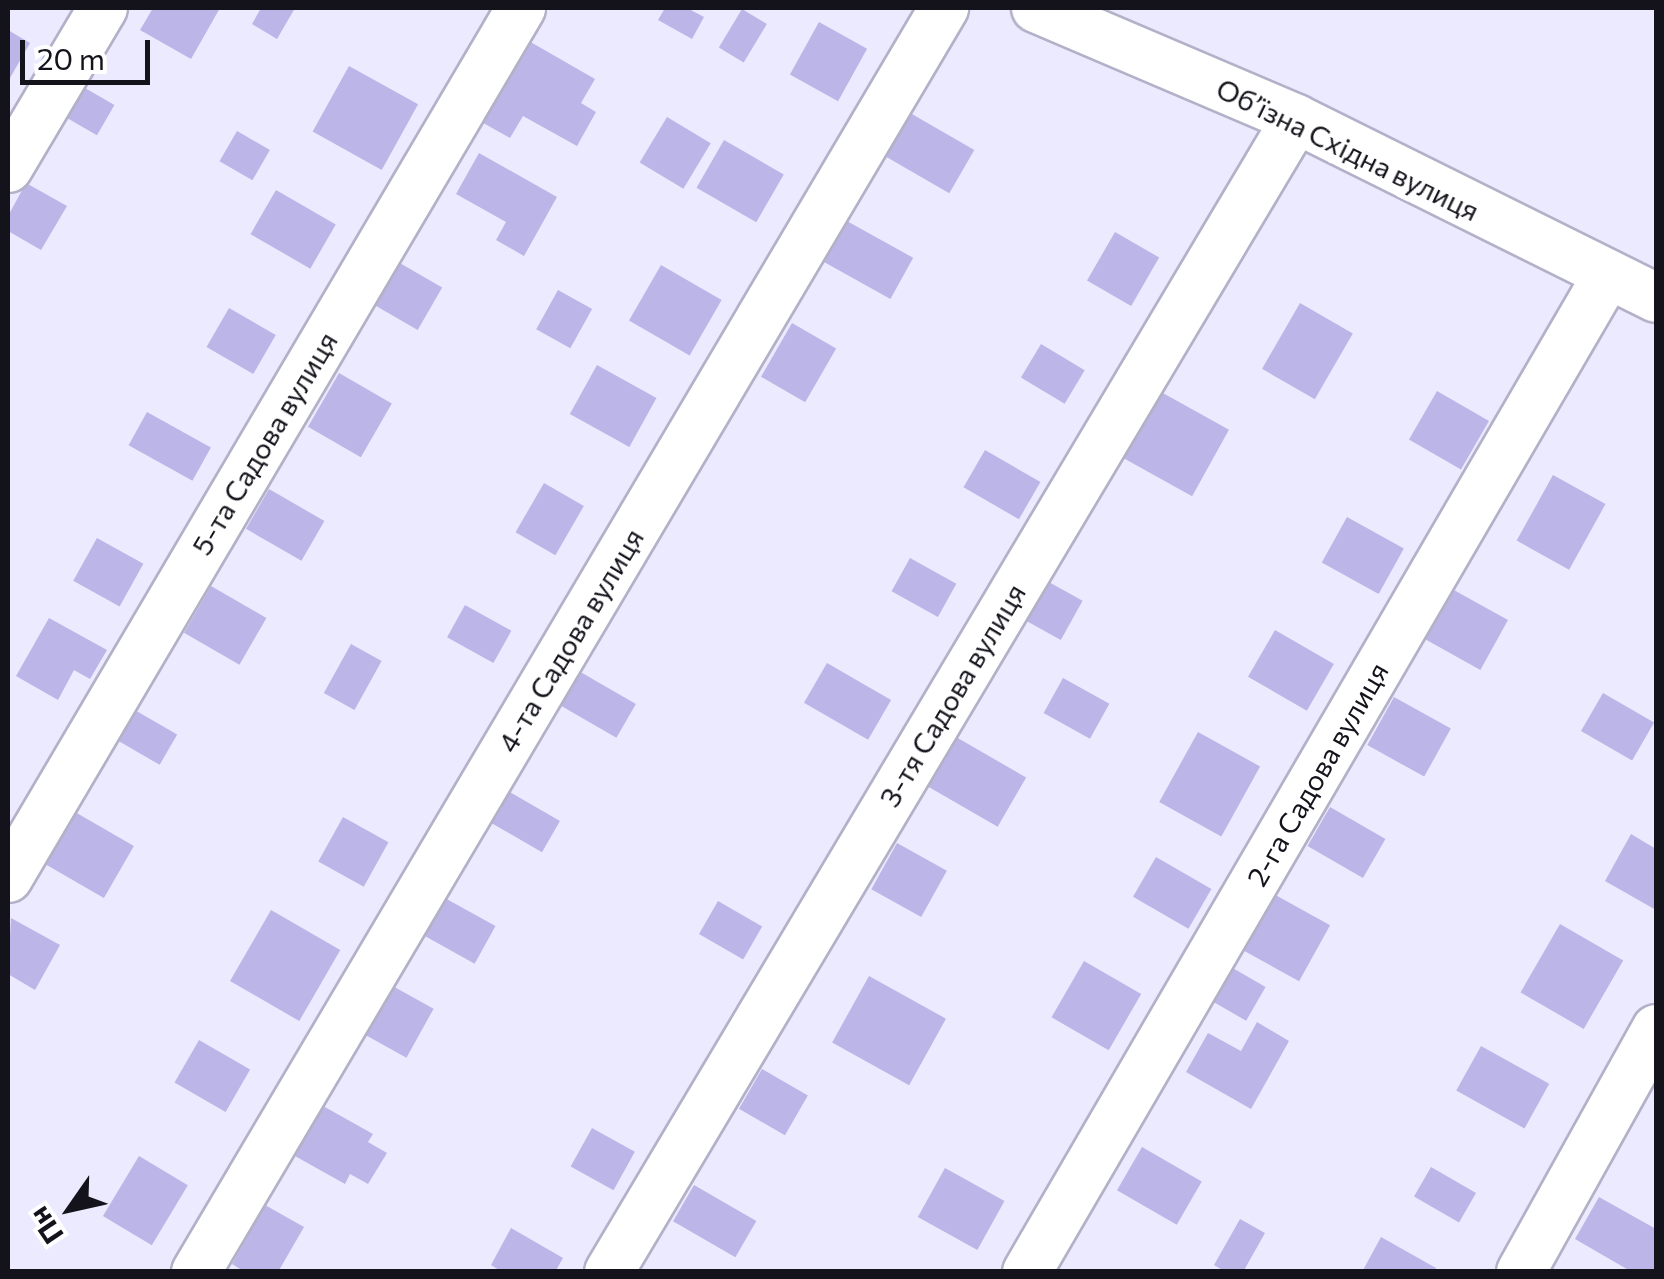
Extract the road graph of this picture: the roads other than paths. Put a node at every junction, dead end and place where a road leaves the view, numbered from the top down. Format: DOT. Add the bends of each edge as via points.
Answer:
graph roads {
  1 [pos="103,8"];
  2 [pos="521,8"];
  3 [pos="944,8"];
  4 [pos="1036,8"];
  5 [pos="1296,119"];
  6 [pos="8,168"];
  7 [pos="1608,276"];
  8 [pos="1656,298"];
  9 [pos="8,878"];
  10 [pos="1656,1029"];
  11 [pos="196,1272"];
  12 [pos="609,1272"];
  13 [pos="1027,1272"];
  14 [pos="1521,1272"];
  1 -- 6 [label="street"];
  2 -- 9 [label="street, 5-та Садова вулиця"];
  3 -- 11 [label="street, 4-та Садова вулиця"];
  4 -- 5 [label="street, Обʼїзна Східна вулиця"];
  5 -- 7 [label="street, Обʼїзна Східна вулиця"];
  5 -- 12 [label="street, 3-тя Садова вулиця"];
  7 -- 8 [label="street, Обʼїзна Східна вулиця"];
  7 -- 13 [label="street, 2-га Садова вулиця"];
  10 -- 14 [label="street"];
}
